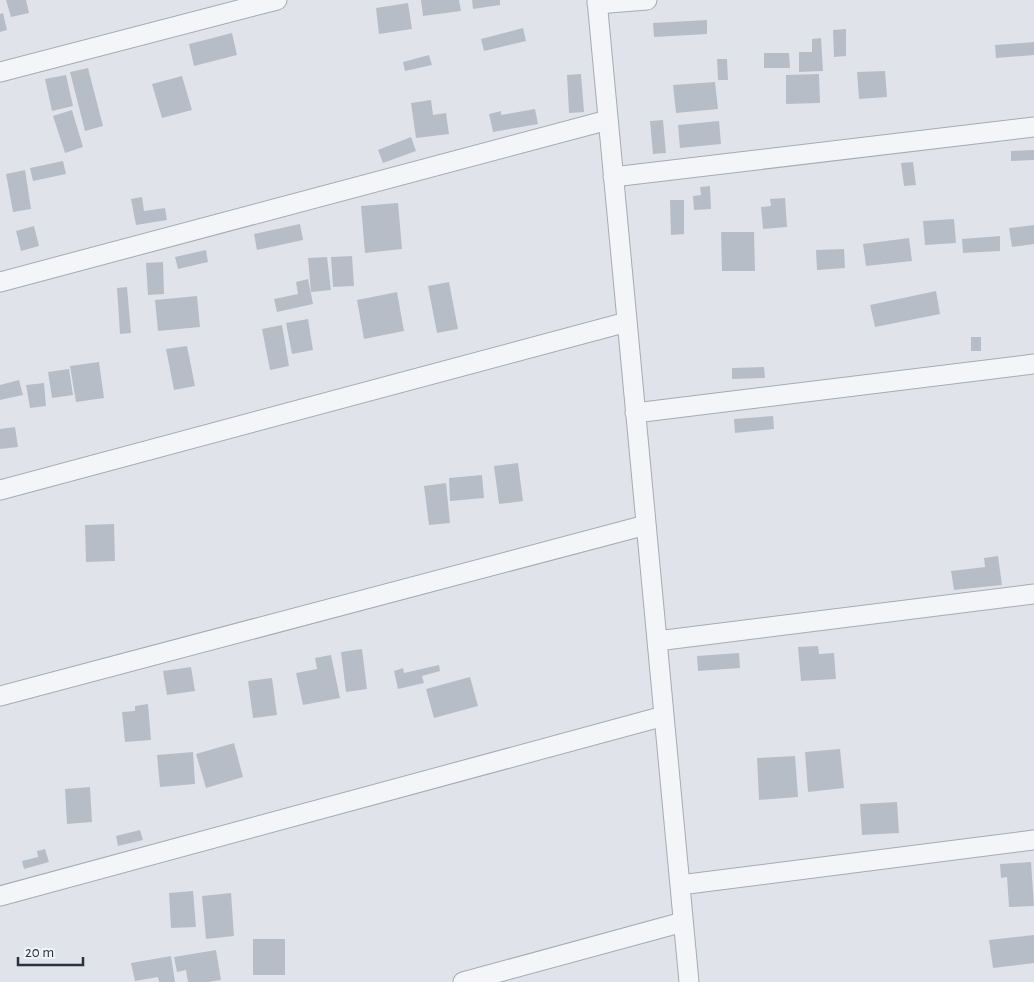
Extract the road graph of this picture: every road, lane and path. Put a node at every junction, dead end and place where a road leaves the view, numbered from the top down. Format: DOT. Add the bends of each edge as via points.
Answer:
graph roads {
  1 [pos="277,0"];
  2 [pos="647,0"];
  3 [pos="597,2"];
  4 [pos="0,72"];
  5 [pos="608,120"];
  6 [pos="1034,127"];
  7 [pos="613,177"];
  8 [pos="0,282"];
  9 [pos="627,322"];
  10 [pos="1034,364"];
  11 [pos="636,413"];
  12 [pos="0,490"];
  13 [pos="646,525"];
  14 [pos="1034,594"];
  15 [pos="657,641"];
  16 [pos="0,696"];
  17 [pos="664,716"];
  18 [pos="1034,840"];
  19 [pos="680,885"];
  20 [pos="0,896"];
  21 [pos="684,922"];
  22 [pos="463,982"];
  23 [pos="689,982"];
  1 -- 4 [label="street"];
  2 -- 3 [label="street"];
  3 -- 5 [label="street"];
  5 -- 7 [label="street"];
  5 -- 8 [label="street"];
  6 -- 7 [label="street"];
  7 -- 9 [label="street"];
  9 -- 11 [label="street"];
  9 -- 12 [label="street"];
  10 -- 11 [label="street"];
  11 -- 13 [label="street"];
  13 -- 15 [label="street"];
  13 -- 16 [label="street"];
  14 -- 15 [label="street"];
  15 -- 17 [label="street"];
  17 -- 19 [label="street"];
  17 -- 20 [label="street"];
  18 -- 19 [label="street"];
  19 -- 21 [label="street"];
  21 -- 22 [label="street"];
  21 -- 23 [label="street"];
}
